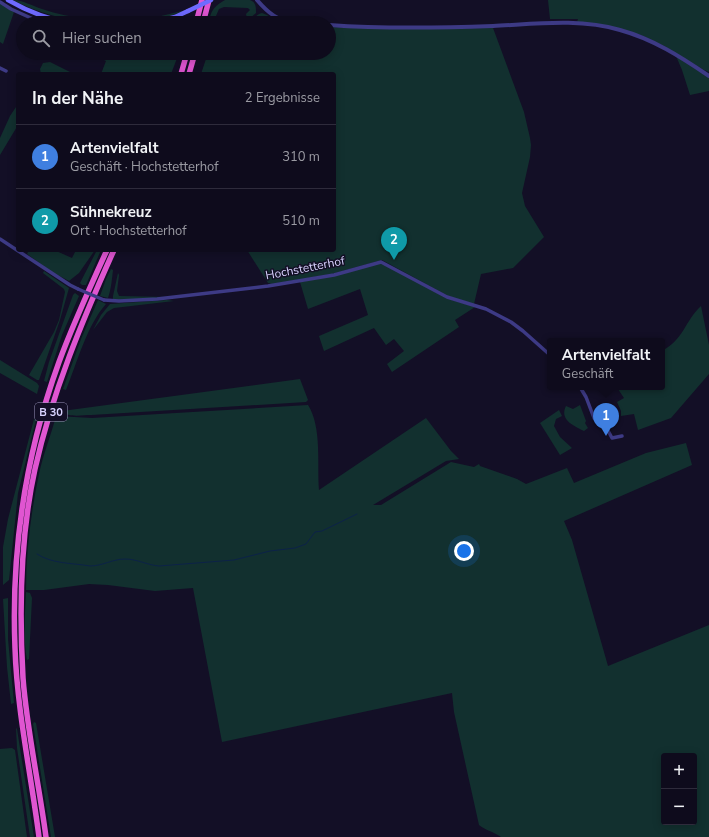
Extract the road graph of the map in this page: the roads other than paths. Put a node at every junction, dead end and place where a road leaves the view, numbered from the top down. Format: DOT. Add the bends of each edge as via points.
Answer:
graph roads {
  1 [pos="8,0"];
  2 [pos="202,0"];
  3 [pos="210,0"];
  4 [pos="257,0"];
  5 [pos="0,2"];
  6 [pos="26,16"];
  7 [pos="44,16"];
  8 [pos="177,16"];
  9 [pos="198,16"];
  10 [pos="205,16"];
  11 [pos="274,16"];
  12 [pos="336,25"];
  13 [pos="185,60"];
  14 [pos="193,60"];
  15 [pos="0,68"];
  16 [pos="6,71"];
  17 [pos="182,72"];
  18 [pos="190,72"];
  19 [pos="709,76"];
  20 [pos="0,240"];
  21 [pos="16,251"];
  22 [pos="18,252"];
  23 [pos="105,252"];
  24 [pos="113,252"];
  25 [pos="547,352"];
  26 [pos="582,390"];
  27 [pos="622,436"];
  28 [pos="18,598"];
  29 [pos="39,837"];
  30 [pos="46,837"];
  1 -- 7 [label="main road"];
  2 -- 9 [label="highway"];
  3 -- 8 [label="main road, bridge"];
  3 -- 10 [label="highway"];
  4 -- 11 [label="street"];
  5 -- 6 [label="street"];
  12 -- 19 [label="street" via="389,28 589,24 620,30 652,42"];
  13 -- 17 [label="highway"];
  14 -- 18 [label="highway"];
  15 -- 16 [label="street"];
  20 -- 21 [label="street, Hochstetterhof, bridge"];
  22 -- 25 [label="street, Hochstetterhof, bridge" via="70,286 109,301 157,300 268,286 334,275 381,262 447,297 486,309 511,322"];
  23 -- 28 [label="highway, B 30" via="59,363 41,421 23,503 15,583"];
  24 -- 28 [label="highway, B 30" via="79,330 48,422 30,497 22,583"];
  26 -- 27 [label="street" via="594,418 606,427 612,438"];
  28 -- 29 [label="highway, B 30" via="15,648 17,682"];
  28 -- 30 [label="highway, B 30" via="28,716"];
}
